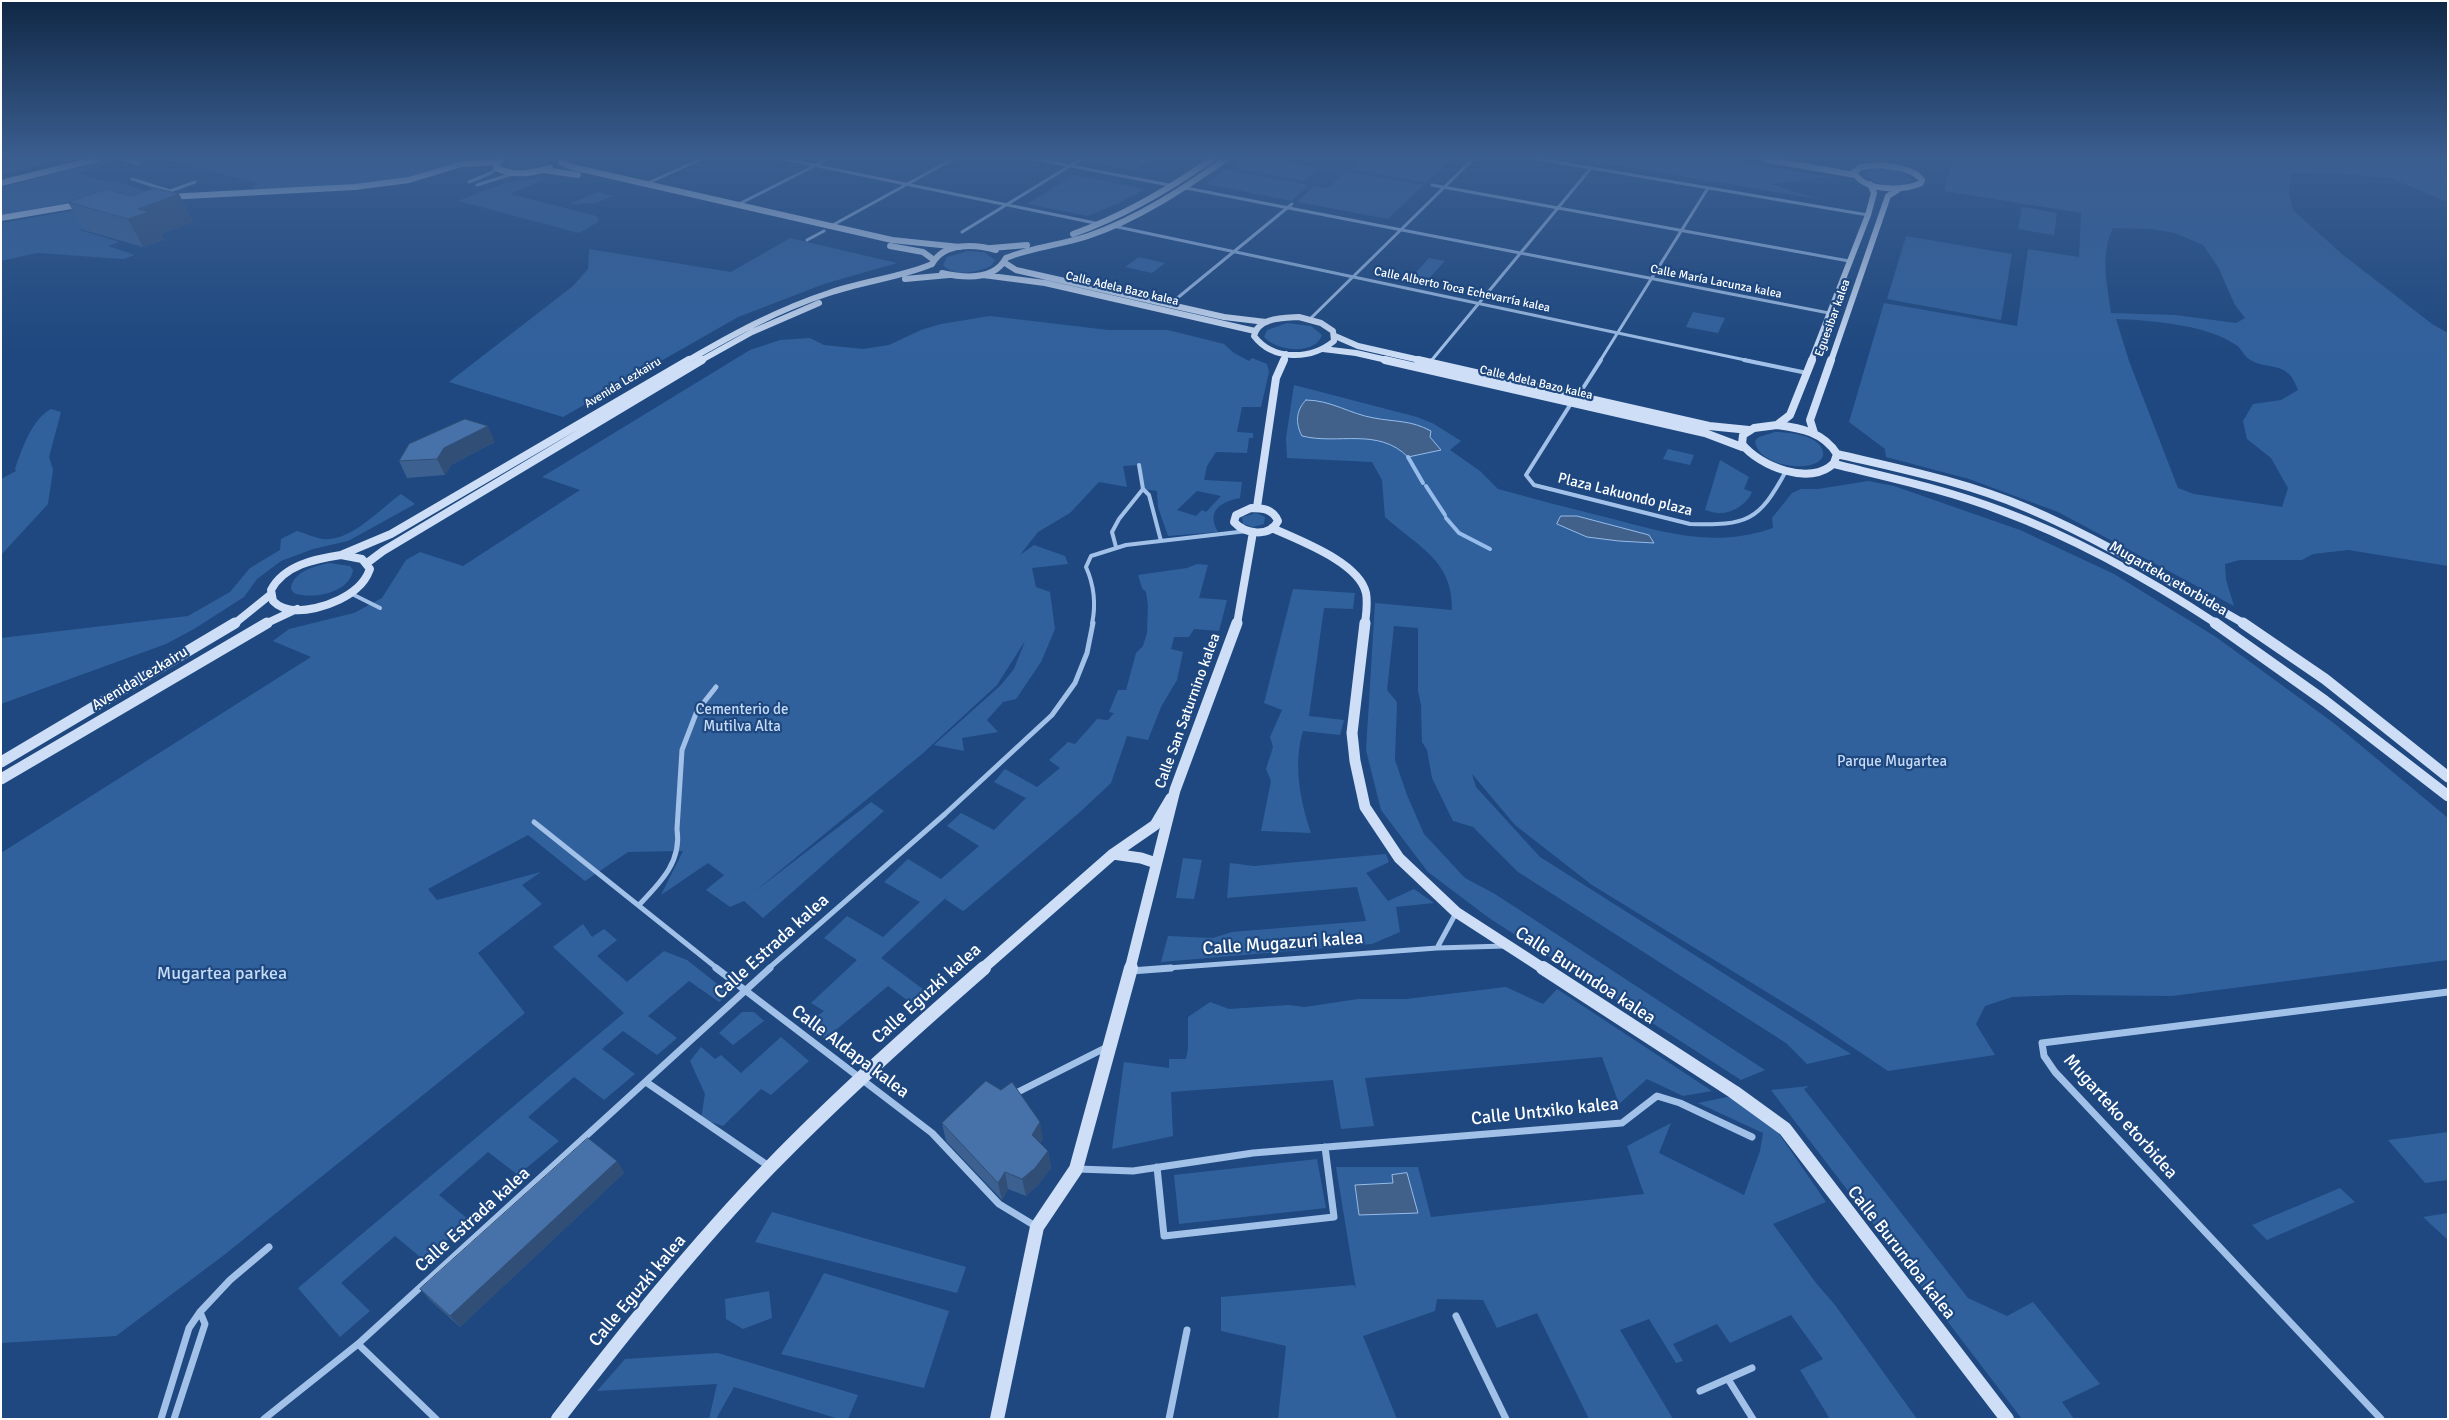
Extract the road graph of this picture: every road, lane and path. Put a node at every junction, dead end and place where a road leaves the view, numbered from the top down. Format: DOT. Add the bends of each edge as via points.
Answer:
graph roads {
  1 [pos="799,225"];
  2 [pos="828,225"];
  3 [pos="973,225"];
  4 [pos="1096,225"];
  5 [pos="1266,225"];
  6 [pos="1378,225"];
  7 [pos="1406,225"];
  8 [pos="1544,225"];
  9 [pos="1653,225"];
  10 [pos="1684,225"];
  11 [pos="1864,225"];
  12 [pos="1878,225"];
  13 [pos="831,226"];
  14 [pos="1113,226"];
  15 [pos="1401,230"];
  16 [pos="1681,230"];
  17 [pos="824,231"];
  18 [pos="962,232"];
  19 [pos="807,240"];
  20 [pos="960,247"];
  21 [pos="992,248"];
  22 [pos="1234,252"];
  23 [pos="1520,252"];
  24 [pos="1005,261"];
  25 [pos="1848,261"];
  26 [pos="933,262"];
  27 [pos="984,274"];
  28 [pos="949,275"];
  29 [pos="1353,277"];
  30 [pos="1650,278"];
  31 [pos="1478,303"];
  32 [pos="1170,304"];
  33 [pos="1830,313"];
  34 [pos="1310,319"];
  35 [pos="1266,322"];
  36 [pos="1255,330"];
  37 [pos="1617,332"];
  38 [pos="1335,336"];
  39 [pos="1323,350"];
  40 [pos="1286,354"];
  41 [pos="1430,362"];
  42 [pos="1807,373"];
  43 [pos="1578,396"];
  44 [pos="1572,402"];
  45 [pos="1777,425"];
  46 [pos="1749,430"];
  47 [pos="1814,433"];
  48 [pos="1742,447"];
  49 [pos="1838,454"];
  50 [pos="1834,464"];
  51 [pos="1139,465"];
  52 [pos="1786,471"];
  53 [pos="1143,489"];
  54 [pos="1257,507"];
  55 [pos="1272,528"];
  56 [pos="1250,532"];
  57 [pos="1161,541"];
  58 [pos="1116,547"];
  59 [pos="340,555"];
  60 [pos="367,563"];
  61 [pos="352,594"];
  62 [pos="270,596"];
  63 [pos="380,608"];
  64 [pos="297,609"];
  65 [pos="716,687"];
  66 [pos="1,762"];
  67 [pos="2448,777"];
  68 [pos="1,779"];
  69 [pos="1175,790"];
  70 [pos="2448,796"];
  71 [pos="534,822"];
  72 [pos="1113,854"];
  73 [pos="1156,863"];
  74 [pos="639,905"];
  75 [pos="1456,912"];
  76 [pos="1507,946"];
  77 [pos="1437,948"];
  78 [pos="1131,971"];
  79 [pos="746,991"];
  80 [pos="2448,992"];
  81 [pos="1112,1044"];
  82 [pos="861,1080"];
  83 [pos="646,1082"];
  84 [pos="1004,1099"];
  85 [pos="1752,1136"];
  86 [pos="1325,1147"];
  87 [pos="770,1167"];
  88 [pos="1157,1167"];
  89 [pos="1076,1169"];
  90 [pos="1037,1227"];
  91 [pos="269,1247"];
  92 [pos="200,1312"];
  93 [pos="1456,1316"];
  94 [pos="1187,1330"];
  95 [pos="358,1344"];
  96 [pos="1752,1368"];
  97 [pos="1728,1379"];
  98 [pos="1700,1391"];
  99 [pos="160,1419"];
  100 [pos="174,1419"];
  101 [pos="264,1419"];
  102 [pos="436,1419"];
  103 [pos="558,1419"];
  104 [pos="998,1419"];
  105 [pos="1169,1419"];
  106 [pos="1506,1419"];
  107 [pos="1753,1419"];
  108 [pos="2006,1419"];
  109 [pos="2380,1419"];
  1 -- 17 [label="street"];
  2 -- 13 [label="street"];
  3 -- 18 [label="street"];
  4 -- 21 [label="street" via="1043,242"];
  5 -- 22 [label="street"];
  6 -- 15 [label="street, Calle María Lacunza kalea"];
  7 -- 15 [label="street"];
  8 -- 23 [label="street"];
  9 -- 16 [label="street"];
  10 -- 16 [label="street"];
  11 -- 25 [label="street, Eguesibar kalea"];
  12 -- 47 [label="street, Eguesibar kalea" via="1810,420"];
  13 -- 20 [label="street" via="892,240"];
  14 -- 22 [label="street, Calle Alberto Toca Echevarría kalea"];
  14 -- 24 [label="street" via="1087,236 1021,252"];
  15 -- 23 [label="street, Calle María Lacunza kalea"];
  15 -- 29 [label="street"];
  16 -- 25 [label="street"];
  16 -- 30 [label="street"];
  17 -- 19 [label="street"];
  17 -- 26 [label="street" via="923,252"];
  20 -- 21 [label="street"];
  20 -- 26 [label="street, Avenida Lezkairu" via="943,252"];
  21 -- 24 [label="street, Calle Adela Bazo kalea" via="1004,254"];
  22 -- 29 [label="street, Calle Alberto Toca Echevarría kalea"];
  22 -- 32 [label="street"];
  23 -- 30 [label="street, Calle María Lacunza kalea"];
  23 -- 31 [label="street"];
  24 -- 27 [label="street" via="993,272"];
  24 -- 32 [label="street, Calle Adela Bazo kalea" via="1016,270"];
  25 -- 33 [label="street, Eguesibar kalea"];
  26 -- 28 [label="street" via="940,272"];
  26 -- 59 [label="street, Avenida Lezkairu" via="915,271 827,293 742,329 391,534"];
  27 -- 28 [label="street, Calle Adela Bazo kalea"];
  27 -- 36 [label="street, Calle Adela Bazo kalea" via="1045,283"];
  28 -- 60 [label="street, Avenida Lezkairu" via="918,277 837,296 752,332"];
  29 -- 31 [label="street, Calle Alberto Toca Echevarría kalea"];
  29 -- 34 [label="street"];
  30 -- 33 [label="street, Calle María Lacunza kalea"];
  30 -- 37 [label="street"];
  31 -- 37 [label="street, Calle Alberto Toca Echevarría kalea"];
  31 -- 41 [label="street"];
  32 -- 35 [label="street, Calle Adela Bazo kalea" via="1224,317"];
  33 -- 42 [label="street, Eguesibar kalea"];
  34 -- 35 [label="street" via="1287,317"];
  34 -- 38 [label="street, Calle Adela Bazo kalea" via="1328,326"];
  35 -- 36 [label="street"];
  36 -- 40 [label="street" via="1257,342"];
  37 -- 42 [label="street, Calle Alberto Toca Echevarría kalea"];
  37 -- 43 [label="street"];
  38 -- 39 [label="street"];
  38 -- 41 [label="street, Calle Adela Bazo kalea" via="1358,346"];
  39 -- 40 [label="street, Calle Adela Bazo kalea"];
  39 -- 44 [label="street, Calle Adela Bazo kalea" via="1356,353"];
  40 -- 54 [label="street" via="1276,378"];
  41 -- 43 [label="street, Calle Adela Bazo kalea"];
  42 -- 45 [label="street, Eguesibar kalea" via="1790,415"];
  43 -- 46 [label="street, Calle Adela Bazo kalea" via="1709,426"];
  44 -- 48 [label="street, Calle Adela Bazo kalea" via="1705,433"];
  44 -- 52 [label="street, Plaza Lakuondo plaza" via="1526,475 1534,485 1690,524 1712,525 1730,523 1756,513 1770,500"];
  45 -- 46 [label="street, Calle Adela Bazo kalea"];
  45 -- 47 [label="street"];
  46 -- 48 [label="street" via="1741,441"];
  47 -- 49 [label="street" via="1834,446"];
  48 -- 52 [label="street, Calle Adela Bazo kalea" via="1758,462"];
  49 -- 50 [label="street"];
  49 -- 67 [label="street, Mugarteko etorbidea" via="1947,479 2027,508 2112,550 2260,635 2324,679"];
  50 -- 52 [label="street, Calle Adela Bazo kalea" via="1815,472"];
  50 -- 70 [label="street, Mugarteko etorbidea" via="1978,502 2090,550 2234,634 2317,693"];
  51 -- 53 [label="street"];
  53 -- 57 [label="street" via="1149,495"];
  53 -- 58 [label="street" via="1112,532"];
  54 -- 55 [label="street" via="1275,514 1278,521"];
  54 -- 56 [label="street" via="1239,512 1234,518 1237,526"];
  55 -- 56 [label="street"];
  55 -- 75 [label="street, Calle Burundoa kalea" via="1341,562 1357,577 1366,592 1352,733 1354,761 1366,807 1399,858"];
  56 -- 57 [label="street, Calle Estrada kalea"];
  56 -- 69 [label="street, Calle San Saturnino kalea" via="1237,624"];
  57 -- 58 [label="street, Calle Estrada kalea"];
  58 -- 79 [label="street, Calle Estrada kalea" via="1091,556 1086,567 1095,611 1087,653 1075,683 1052,715"];
  59 -- 60 [label="street" via="354,556"];
  59 -- 62 [label="street, Avenida Lezkairu" via="316,560 288,572 275,584"];
  60 -- 61 [label="street" via="369,576"];
  61 -- 63 [label="street"];
  61 -- 64 [label="street" via="327,604"];
  62 -- 64 [label="street" via="274,603"];
  62 -- 66 [label="street, Avenida Lezkairu" via="232,626"];
  64 -- 68 [label="street, Avenida Lezkairu" via="251,631"];
  65 -- 74 [label="street" via="696,711 682,750 677,829 680,836 674,860 667,876"];
  69 -- 72 [label="street, Calle Eguzki kalea" via="1155,825"];
  69 -- 73 [label="street, Calle San Saturnino kalea"];
  71 -- 74 [label="street, Calle Aldapa kalea"];
  72 -- 73 [label="street"];
  72 -- 82 [label="street, Calle Eguzki kalea"];
  73 -- 78 [label="street, Calle San Saturnino kalea"];
  74 -- 79 [label="street, Calle Aldapa kalea"];
  75 -- 76 [label="street, Calle Burundoa kalea"];
  75 -- 77 [label="street"];
  76 -- 77 [label="street, Calle Mugazuri kalea"];
  76 -- 108 [label="street, Calle Burundoa kalea" via="1785,1128"];
  77 -- 78 [label="street, Calle Mugazuri kalea"];
  78 -- 81 [label="street, Calle San Saturnino kalea"];
  79 -- 82 [label="street, Calle Aldapa kalea"];
  79 -- 83 [label="street, Calle Estrada kalea"];
  80 -- 109 [label="street, Mugarteko etorbidea" via="2042,1043 2044,1056 2055,1072"];
  81 -- 84 [label="street"];
  81 -- 89 [label="street, Calle San Saturnino kalea"];
  82 -- 87 [label="street, Calle Eguzki kalea"];
  82 -- 90 [label="street, Calle Aldapa kalea" via="932,1134 999,1204"];
  83 -- 87 [label="street"];
  83 -- 95 [label="street, Calle Estrada kalea"];
  85 -- 86 [label="street, Calle Untxiko kalea" via="1657,1096 1622,1123"];
  86 -- 88 [label="street, Calle Untxiko kalea" via="1253,1153"];
  86 -- 88 [label="street" via="1334,1217 1164,1236"];
  87 -- 103 [label="street, Calle Eguzki kalea" via="638,1316"];
  88 -- 89 [label="street, Calle Untxiko kalea" via="1133,1171"];
  89 -- 90 [label="street, Calle San Saturnino kalea"];
  90 -- 104 [label="street, Calle San Saturnino kalea"];
  91 -- 92 [label="street" via="230,1280"];
  92 -- 99 [label="street" via="189,1328"];
  92 -- 100 [label="street" via="205,1324"];
  93 -- 106 [label="street"];
  94 -- 105 [label="street"];
  95 -- 101 [label="street, Calle Estrada kalea"];
  95 -- 102 [label="street"];
  96 -- 97 [label="street"];
  97 -- 98 [label="street"];
  97 -- 107 [label="street"];
}
